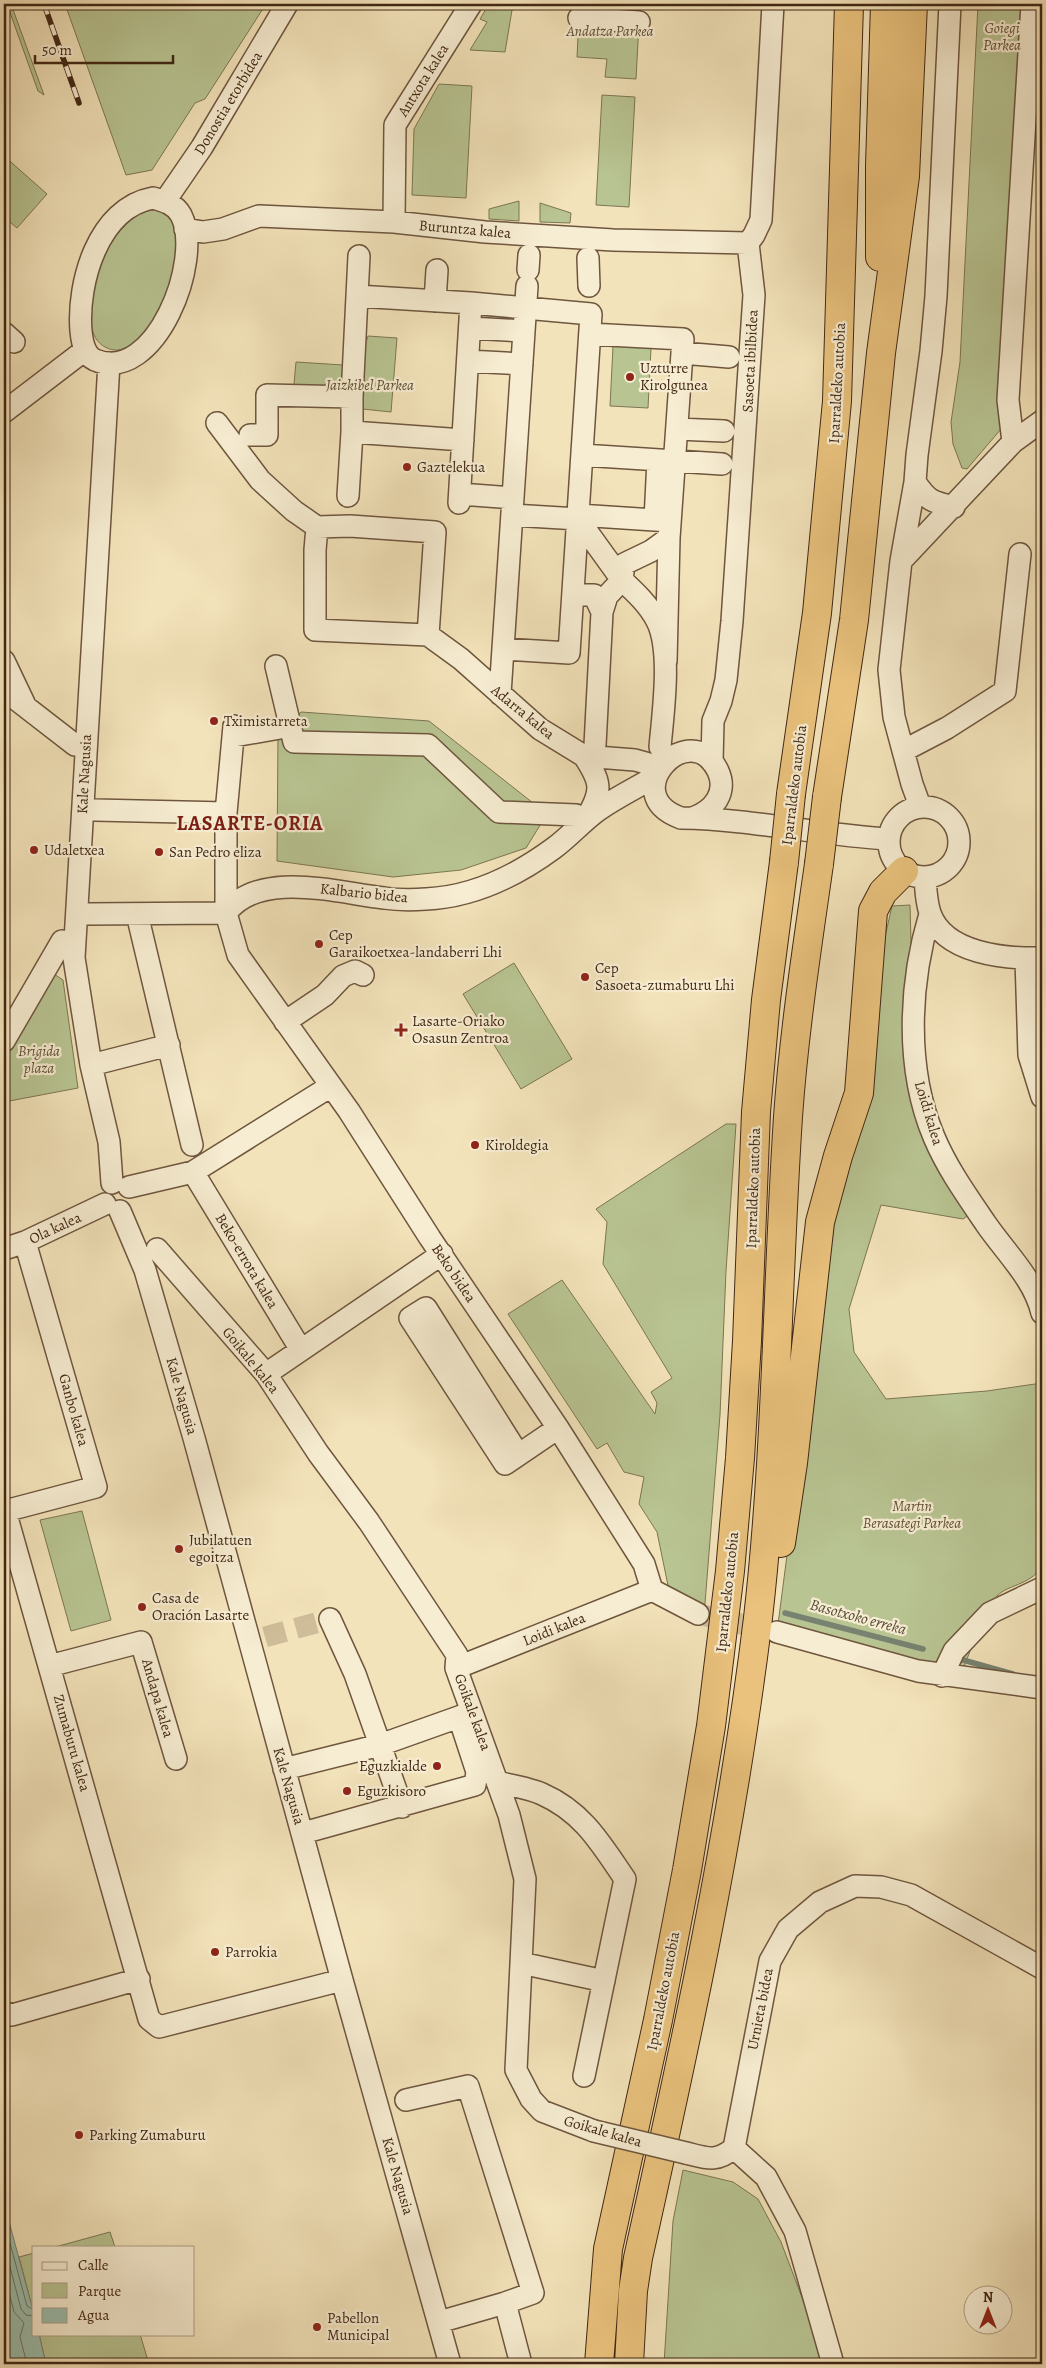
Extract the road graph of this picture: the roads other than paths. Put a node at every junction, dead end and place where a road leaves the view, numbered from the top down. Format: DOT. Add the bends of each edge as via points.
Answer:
graph roads {
  1 [pos="288,4"];
  2 [pos="471,4"];
  3 [pos="773,4"];
  4 [pos="848,4"];
  5 [pos="885,4"];
  6 [pos="913,4"];
  7 [pos="950,4"];
  8 [pos="1032,4"];
  9 [pos="579,18"];
  10 [pos="639,22"];
  11 [pos="166,201"];
  12 [pos="394,222"];
  13 [pos="185,229"];
  14 [pos="748,243"];
  15 [pos="359,256"];
  16 [pos="588,258"];
  17 [pos="437,270"];
  18 [pos="528,270"];
  19 [pos="589,286"];
  20 [pos="357,296"];
  21 [pos="435,301"];
  22 [pos="471,304"];
  23 [pos="526,309"];
  24 [pos="470,328"];
  25 [pos="524,331"];
  26 [pos="590,334"];
  27 [pos="85,350"];
  28 [pos="682,353"];
  29 [pos="881,353"];
  30 [pos="729,357"];
  31 [pos="468,361"];
  32 [pos="109,363"];
  33 [pos="522,364"];
  34 [pos="352,397"];
  35 [pos="4,412"];
  36 [pos="1042,421"];
  37 [pos="217,424"];
  38 [pos="677,429"];
  39 [pos="724,431"];
  40 [pos="352,432"];
  41 [pos="250,435"];
  42 [pos="463,440"];
  43 [pos="1013,442"];
  44 [pos="582,455"];
  45 [pos="666,460"];
  46 [pos="722,464"];
  47 [pos="915,482"];
  48 [pos="348,496"];
  49 [pos="513,507"];
  50 [pos="954,507"];
  51 [pos="578,517"];
  52 [pos="665,526"];
  53 [pos="317,527"];
  54 [pos="1020,554"];
  55 [pos="901,561"];
  56 [pos="622,580"];
  57 [pos="573,595"];
  58 [pos="602,612"];
  59 [pos="428,635"];
  60 [pos="503,649"];
  61 [pos="4,661"];
  62 [pos="666,661"];
  63 [pos="276,666"];
  64 [pos="4,690"];
  65 [pos="500,694"];
  66 [pos="28,710"];
  67 [pos="713,721"];
  68 [pos="289,723"];
  69 [pos="75,745"];
  70 [pos="590,751"];
  71 [pos="903,751"];
  72 [pos="664,761"];
  73 [pos="712,762"];
  74 [pos="722,786"];
  75 [pos="619,797"];
  76 [pos="658,800"];
  77 [pos="920,806"];
  78 [pos="95,810"];
  79 [pos="226,813"];
  80 [pos="693,818"];
  81 [pos="579,819"];
  82 [pos="750,823"];
  83 [pos="888,839"];
  84 [pos="915,875"];
  85 [pos="226,912"];
  86 [pos="87,914"];
  87 [pos="137,914"];
  88 [pos="930,914"];
  89 [pos="62,940"];
  90 [pos="1034,959"];
  91 [pos="363,975"];
  92 [pos="285,1022"];
  93 [pos="4,1041"];
  94 [pos="168,1045"];
  95 [pos="91,1065"];
  96 [pos="331,1086"];
  97 [pos="1042,1097"];
  98 [pos="192,1144"];
  99 [pos="193,1172"];
  100 [pos="121,1185"];
  101 [pos="113,1207"];
  102 [pos="25,1242"];
  103 [pos="4,1249"];
  104 [pos="156,1249"];
  105 [pos="442,1254"];
  106 [pos="1042,1313"];
  107 [pos="301,1350"];
  108 [pos="266,1374"];
  109 [pos="558,1428"];
  110 [pos="518,1454"];
  111 [pos="4,1509"];
  112 [pos="1042,1588"];
  113 [pos="652,1590"];
  114 [pos="698,1614"];
  115 [pos="330,1619"];
  116 [pos="768,1625"];
  117 [pos="50,1666"];
  118 [pos="456,1668"];
  119 [pos="942,1676"];
  120 [pos="1042,1688"];
  121 [pos="465,1715"];
  122 [pos="380,1745"];
  123 [pos="176,1759"];
  124 [pos="284,1769"];
  125 [pos="497,1782"];
  126 [pos="402,1807"];
  127 [pos="302,1833"];
  128 [pos="521,1963"];
  129 [pos="1042,1968"];
  130 [pos="139,1979"];
  131 [pos="342,1980"];
  132 [pos="604,1981"];
  133 [pos="4,2014"];
  134 [pos="584,2076"];
  135 [pos="406,2100"];
  136 [pos="734,2148"];
  137 [pos="505,2303"];
  138 [pos="439,2322"];
  139 [pos="450,2364"];
  140 [pos="521,2364"];
  141 [pos="599,2364"];
  142 [pos="629,2364"];
  143 [pos="833,2364"];
  1 -- 11 [label="street, Donostia etorbidea"];
  2 -- 12 [label="street, Antxota kalea" via="395,125"];
  3 -- 14 [label="street" via="761,220"];
  4 -- 141 [label="highway, Iparraldeko autobia, bridge" via="838,401 817,613 766,1000 756,1112 747,1341 730,1571 689,1860 608,2249"];
  5 -- 29 [label="highway" via="880,166"];
  6 -- 29 [label="highway" via="905,176"];
  7 -- 47 [label="street" via="936,296"];
  8 -- 43 [label="street" via="1008,400"];
  9 -- 10 [label="street"];
  11 -- 13 [label="street" via="181,215"];
  11 -- 27 [label="street" via="140,200 127,208 95,251 80,303"];
  12 -- 13 [label="street, Buruntza kalea" via="259,216 223,229 203,232"];
  12 -- 14 [label="street, Buruntza kalea" via="485,232 613,240"];
  13 -- 32 [label="street" via="184,268 164,326 135,355"];
  14 -- 67 [label="street, Sasoeta ibilbidea" via="754,295 746,439 729,656 721,701"];
  15 -- 20 [label="street"];
  16 -- 19 [label="street"];
  17 -- 21 [label="street"];
  18 -- 23 [label="street"];
  20 -- 21 [label="street"];
  20 -- 34 [label="street"];
  21 -- 22 [label="street"];
  22 -- 23 [label="street"];
  22 -- 24 [label="street"];
  23 -- 25 [label="street"];
  23 -- 26 [label="street" via="591,314"];
  24 -- 25 [label="street"];
  24 -- 31 [label="street"];
  25 -- 33 [label="street"];
  26 -- 28 [label="street" via="684,339"];
  26 -- 44 [label="street"];
  27 -- 32 [label="street" via="90,358"];
  27 -- 35 [label="street"];
  28 -- 30 [label="street"];
  28 -- 38 [label="street"];
  29 -- 116 [label="highway, Iparraldeko autobia, bridge" via="854,620 800,1002 788,1113 771,1462"];
  31 -- 33 [label="street"];
  31 -- 42 [label="street"];
  32 -- 95 [label="street, Kale Nagusia" via="74,958"];
  33 -- 49 [label="street"];
  34 -- 40 [label="street"];
  34 -- 41 [label="street" via="267,395 267,435"];
  36 -- 43 [label="street"];
  37 -- 53 [label="street" via="260,480"];
  38 -- 39 [label="street"];
  38 -- 45 [label="street"];
  40 -- 42 [label="street"];
  40 -- 48 [label="street"];
  42 -- 49 [label="street" via="459,499"];
  43 -- 50 [label="street"];
  44 -- 45 [label="street"];
  44 -- 51 [label="street"];
  45 -- 46 [label="street"];
  45 -- 52 [label="street"];
  47 -- 50 [label="street" via="925,497 934,503"];
  47 -- 55 [label="street"];
  49 -- 51 [label="street"];
  49 -- 60 [label="street"];
  50 -- 55 [label="street"];
  51 -- 52 [label="street"];
  51 -- 56 [label="street"];
  51 -- 57 [label="street"];
  52 -- 56 [label="street" via="645,555 624,564"];
  52 -- 62 [label="street"];
  53 -- 59 [label="street" via="314,630"];
  53 -- 59 [label="street" via="435,532"];
  54 -- 71 [label="street" via="1005,691"];
  55 -- 71 [label="street" via="889,670 894,717"];
  56 -- 58 [label="street" via="607,596"];
  56 -- 62 [label="street" via="658,622"];
  57 -- 58 [label="street" via="594,595"];
  57 -- 60 [label="street" via="569,653"];
  58 -- 70 [label="street"];
  59 -- 65 [label="street, Adarra kalea"];
  60 -- 65 [label="street"];
  61 -- 66 [label="street"];
  62 -- 72 [label="street"];
  63 -- 68 [label="street"];
  64 -- 66 [label="street"];
  65 -- 70 [label="street, Adarra kalea" via="540,729"];
  66 -- 69 [label="street"];
  67 -- 72 [label="street, Sasoeta ibilbidea"];
  67 -- 73 [label="street, Sasoeta ibilbidea"];
  68 -- 79 [label="street, Beko bidea" via="280,728 234,731"];
  68 -- 81 [label="street" via="294,742 428,745 499,812"];
  70 -- 72 [label="street, Adarra kalea" via="635,760"];
  70 -- 81 [label="street" via="599,792 596,801"];
  71 -- 77 [label="street"];
  72 -- 73 [label="street" via="696,752"];
  72 -- 75 [label="street, Kalbario bidea"];
  72 -- 76 [label="street" via="655,792"];
  73 -- 74 [label="street" via="721,777"];
  74 -- 80 [label="street" via="713,808"];
  74 -- 82 [label="street" via="732,806"];
  75 -- 76 [label="street"];
  75 -- 81 [label="street, Kalbario bidea"];
  76 -- 80 [label="street" via="674,815"];
  77 -- 83 [label="street" via="899,818"];
  77 -- 84 [label="street" via="936,808 946,814 960,839 953,863 937,875"];
  78 -- 79 [label="street"];
  79 -- 85 [label="street, Beko bidea"];
  80 -- 82 [label="street"];
  81 -- 85 [label="street, Kalbario bidea" via="555,848 517,874 463,894 426,899 386,898 289,887 246,896 233,902"];
  82 -- 83 [label="street" via="840,836"];
  83 -- 84 [label="street" via="891,855"];
  84 -- 88 [label="street, Loidi kalea"];
  84 -- 116 [label="highway" via="883,892 873,911 859,1093 820,1222 795,1453"];
  85 -- 87 [label="street"];
  85 -- 92 [label="street, Beko bidea" via="238,955"];
  86 -- 87 [label="street"];
  87 -- 94 [label="street"];
  88 -- 90 [label="street" via="939,928 969,948 988,956"];
  88 -- 106 [label="street, Loidi kalea" via="920,947 915,1007 914,1061 923,1105 944,1158 1030,1285"];
  89 -- 93 [label="street"];
  90 -- 97 [label="street" via="1029,1055"];
  91 -- 92 [label="street" via="355,971 343,976 325,995"];
  92 -- 96 [label="street, Beko bidea"];
  94 -- 95 [label="street"];
  94 -- 98 [label="street"];
  95 -- 100 [label="street, Kale Nagusia"];
  96 -- 99 [label="street"];
  96 -- 105 [label="street, Beko bidea"];
  99 -- 100 [label="street"];
  99 -- 107 [label="street, Beko-errota kalea"];
  100 -- 101 [label="street" via="104,1189 103,1194"];
  101 -- 102 [label="street, Ola kalea"];
  101 -- 124 [label="street, Kale Nagusia" via="144,1270 194,1438"];
  102 -- 103 [label="street, Ola kalea"];
  102 -- 111 [label="street, Ganbo kalea" via="96,1487"];
  104 -- 108 [label="street, Goikale kalea"];
  105 -- 107 [label="street"];
  105 -- 109 [label="street, Beko bidea"];
  107 -- 108 [label="street"];
  108 -- 118 [label="street, Goikale kalea" via="429,1612 456,1655"];
  109 -- 110 [label="street"];
  109 -- 113 [label="street, Beko bidea" via="644,1564"];
  110 -- 110 [label="street" via="426,1308 410,1318 505,1464"];
  111 -- 117 [label="street, Zumaburu kalea"];
  112 -- 119 [label="street" via="990,1613 954,1651"];
  113 -- 114 [label="street"];
  113 -- 118 [label="street, Loidi kalea"];
  115 -- 122 [label="street" via="355,1674"];
  116 -- 119 [label="street"];
  116 -- 142 [label="highway, Iparraldeko autobia" via="729,1810 699,1983 638,2258"];
  117 -- 123 [label="street, Andapa kalea" via="141,1642"];
  117 -- 130 [label="street, Zumaburu kalea"];
  118 -- 121 [label="street, Goikale kalea"];
  119 -- 120 [label="street"];
  121 -- 122 [label="street"];
  121 -- 125 [label="street, Goikale kalea"];
  121 -- 126 [label="street" via="477,1772 474,1785"];
  122 -- 124 [label="street"];
  122 -- 126 [label="street"];
  124 -- 127 [label="street, Kale Nagusia"];
  125 -- 128 [label="street, Goikale kalea" via="525,1879"];
  125 -- 132 [label="street" via="541,1793 570,1809 588,1825 625,1879"];
  126 -- 127 [label="street"];
  127 -- 131 [label="street, Kale Nagusia"];
  128 -- 132 [label="street"];
  128 -- 136 [label="street, Goikale kalea, bridge" via="516,2070 531,2099 542,2111 594,2132 709,2159 723,2157"];
  129 -- 136 [label="street, Urnieta bidea" via="911,1896 881,1887 855,1886 820,1902 788,1929 770,1961"];
  130 -- 131 [label="street, Zumaburu kalea" via="149,2018 158,2027"];
  130 -- 133 [label="street" via="12,2016"];
  131 -- 138 [label="street, Kale Nagusia"];
  132 -- 134 [label="street"];
  135 -- 137 [label="street" via="468,2086 533,2293"];
  136 -- 143 [label="street" via="766,2177 794,2231"];
  137 -- 138 [label="street"];
  137 -- 140 [label="street"];
  138 -- 139 [label="street, Kale Nagusia"];
}
